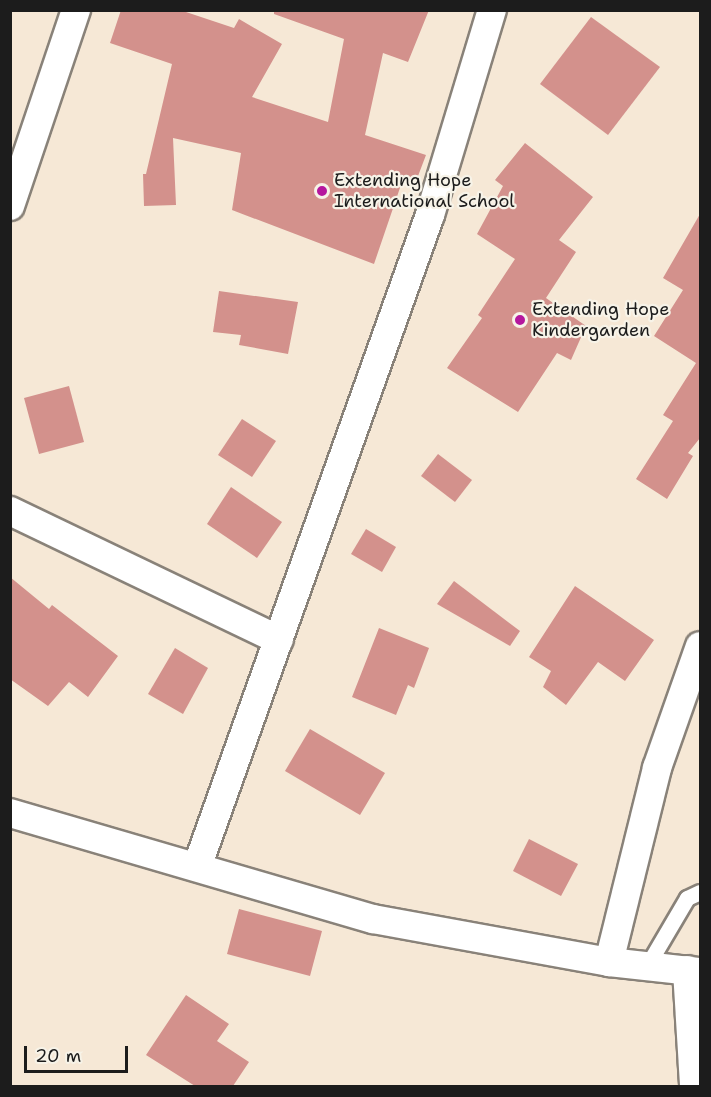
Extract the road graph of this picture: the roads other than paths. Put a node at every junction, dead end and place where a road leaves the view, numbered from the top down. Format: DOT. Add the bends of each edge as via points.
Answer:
graph roads {
  1 [pos="75,10"];
  2 [pos="492,10"];
  3 [pos="10,206"];
  4 [pos="10,512"];
  5 [pos="279,640"];
  6 [pos="700,646"];
  7 [pos="10,813"];
  8 [pos="197,867"];
  9 [pos="700,892"];
  10 [pos="609,962"];
  11 [pos="647,966"];
  12 [pos="694,971"];
  13 [pos="694,1086"];
  1 -- 3 [label="street"];
  2 -- 5 [label="street" via="430,215"];
  4 -- 5 [label="street"];
  5 -- 8 [label="street"];
  6 -- 10 [label="street" via="657,768"];
  7 -- 8 [label="street"];
  8 -- 10 [label="street" via="373,919"];
  9 -- 11 [label="lane" via="687,898"];
  10 -- 11 [label="street"];
  11 -- 12 [label="street"];
  12 -- 13 [label="street"];
}
